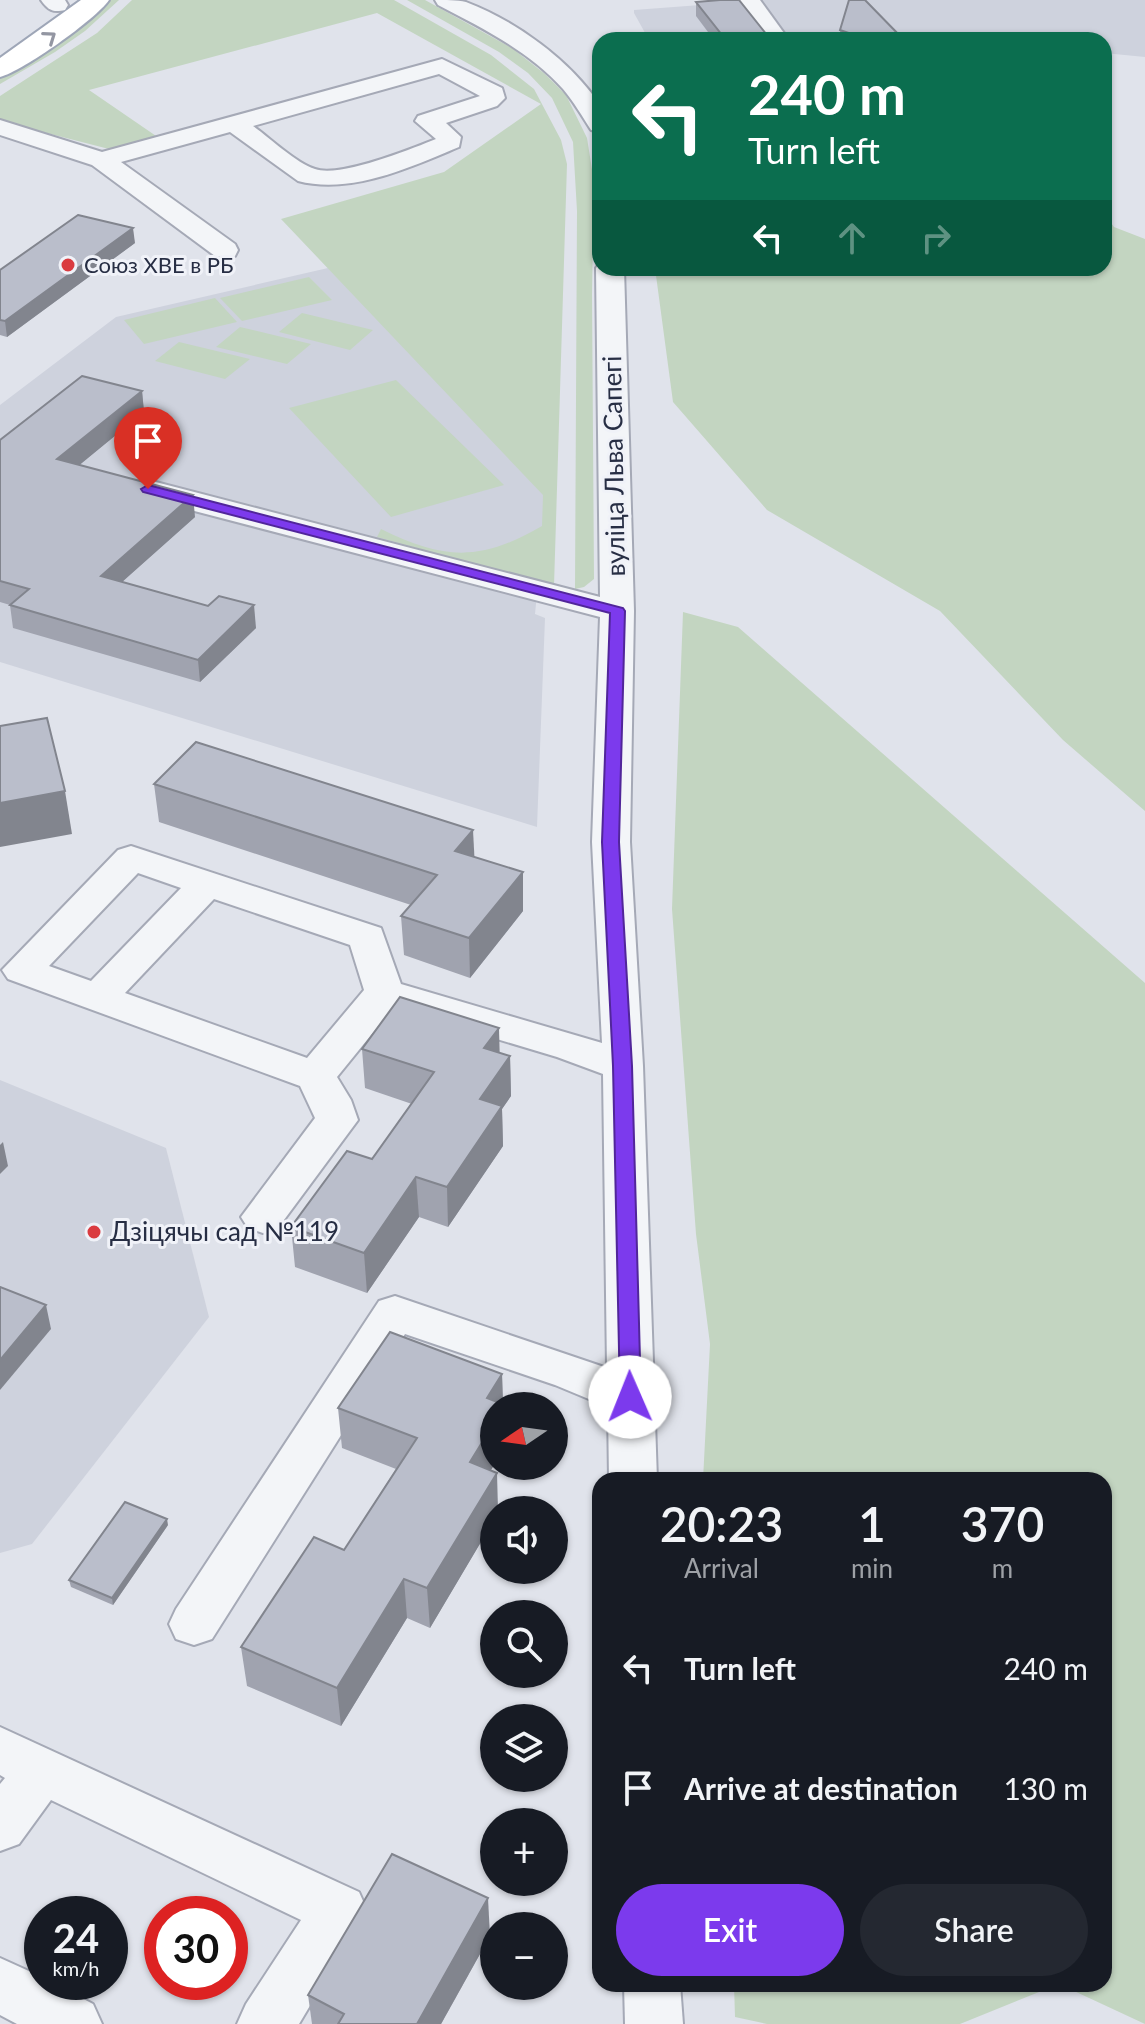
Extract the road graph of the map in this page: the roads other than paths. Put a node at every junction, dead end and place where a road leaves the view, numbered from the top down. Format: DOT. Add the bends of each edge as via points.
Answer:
graph roads {
  1 [pos="97,0"];
  2 [pos="446,0"];
  3 [pos="749,0"];
  4 [pos="57,2"];
  5 [pos="771,32"];
  6 [pos="0,45"];
  7 [pos="0,69"];
  8 [pos="592,110"];
  9 [pos="233,123"];
  10 [pos="0,127"];
  11 [pos="101,160"];
  12 [pos="225,250"];
  13 [pos="610,276"];
  14 [pos="148,489"];
  15 [pos="617,611"];
  16 [pos="207,883"];
  17 [pos="384,992"];
  18 [pos="98,997"];
  19 [pos="623,1066"];
  20 [pos="315,1076"];
  21 [pos="263,1217"];
  22 [pos="630,1397"];
  23 [pos="633,1472"];
  24 [pos="194,1624"];
  25 [pos="20,1760"];
  26 [pos="0,1827"];
  27 [pos="0,1985"];
  28 [pos="652,1992"];
  29 [pos="73,2024"];
  30 [pos="266,2024"];
  31 [pos="654,2024"];
  7 -- 1 [label="main road, one-way"];
  2 -- 8 [label="street" via="557,68"];
  3 -- 5 [label="street"];
  4 -- 6 [label="main road"];
  9 -- 9 [label="street" via="442,66 493,93 488,101 427,121 450,142 344,178 307,176"];
  9 -- 11 [label="street"];
  10 -- 11 [label="street"];
  11 -- 12 [label="street"];
  13 -- 15 [label="street, вуліца Льва Сапегі"];
  14 -- 15 [label="street"];
  15 -- 19 [label="street, вуліца Льва Сапегі" via="611,842"];
  16 -- 17 [label="street" via="367,937"];
  16 -- 18 [label="street"];
  16 -- 18 [label="street" via="131,858 22,970"];
  17 -- 19 [label="street"];
  17 -- 20 [label="street"];
  18 -- 20 [label="street"];
  19 -- 22 [label="street, вуліца Льва Сапегі"];
  20 -- 21 [label="street" via="337,1120"];
  22 -- 23 [label="street, вуліца Льва Сапегі"];
  22 -- 24 [label="street" via="395,1313"];
  25 -- 26 [label="street"];
  25 -- 30 [label="street" via="339,1910"];
  27 -- 29 [label="street"];
  28 -- 31 [label="street"];
}
